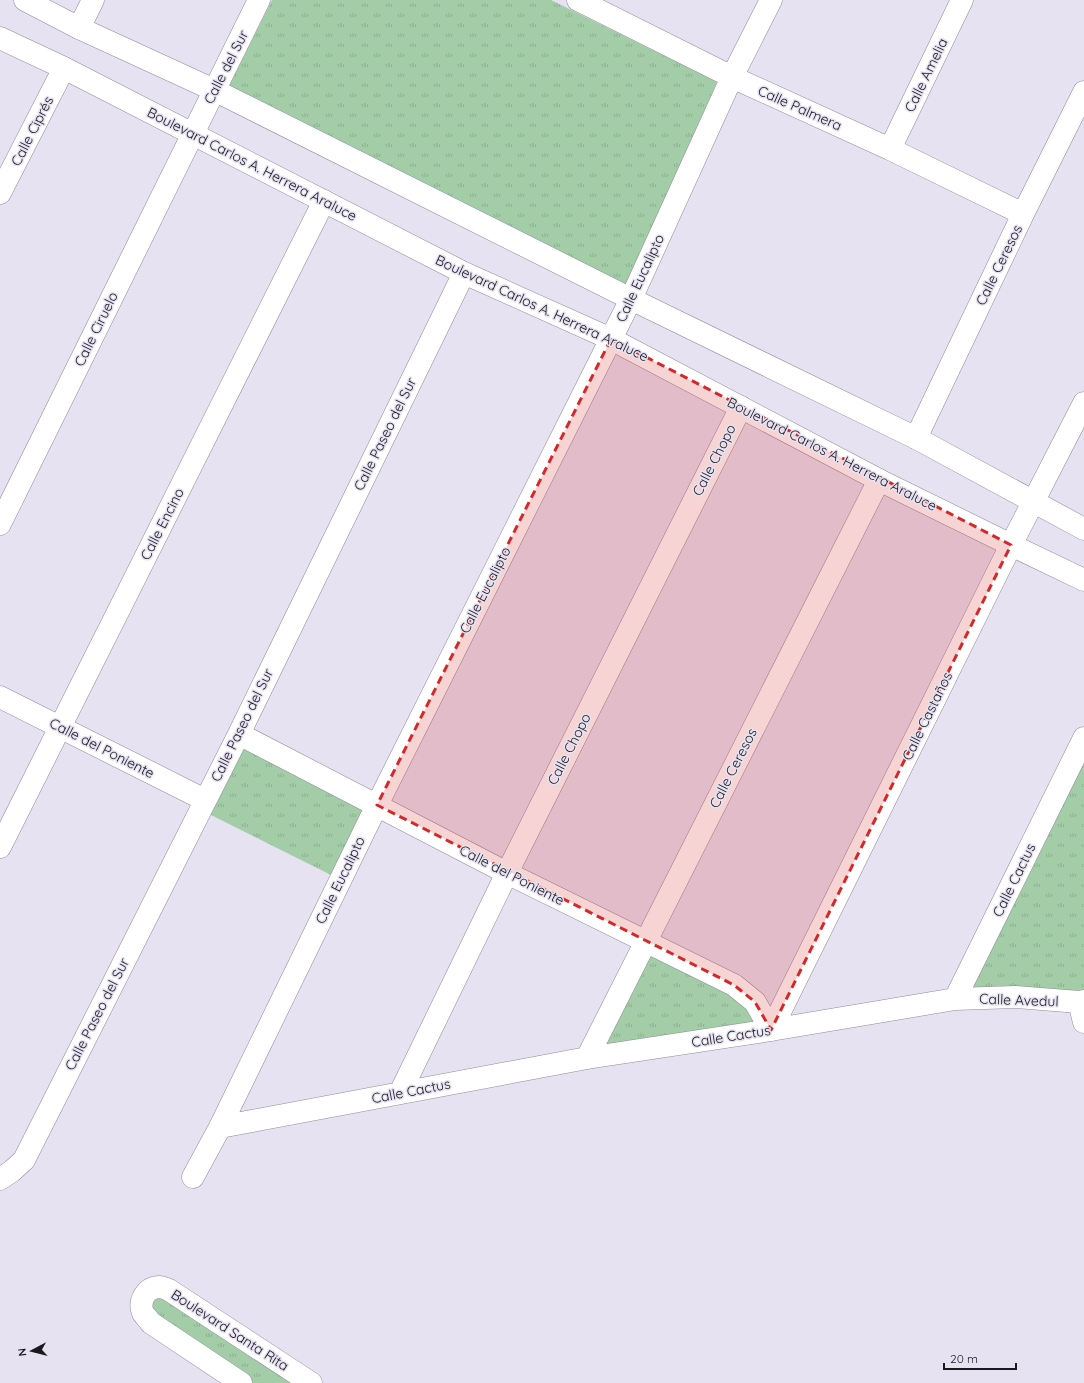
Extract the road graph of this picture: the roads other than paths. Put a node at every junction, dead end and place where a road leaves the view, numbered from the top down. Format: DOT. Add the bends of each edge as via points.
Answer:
graph roads {
  1 [pos="26,0"];
  2 [pos="93,0"];
  3 [pos="259,0"];
  4 [pos="578,0"];
  5 [pos="771,0"];
  6 [pos="962,0"];
  7 [pos="79,28"];
  8 [pos="0,38"];
  9 [pos="64,68"];
  10 [pos="732,77"];
  11 [pos="214,90"];
  12 [pos="1084,92"];
  13 [pos="192,134"];
  14 [pos="890,149"];
  15 [pos="0,193"];
  16 [pos="324,201"];
  17 [pos="1023,214"];
  18 [pos="464,272"];
  19 [pos="631,299"];
  20 [pos="611,339"];
  21 [pos="1084,403"];
  22 [pos="741,407"];
  23 [pos="916,438"];
  24 [pos="879,480"];
  25 [pos="1033,503"];
  26 [pos="0,524"];
  27 [pos="1084,529"];
  28 [pos="1011,545"];
  29 [pos="1084,580"];
  30 [pos="0,697"];
  31 [pos="60,727"];
  32 [pos="238,734"];
  33 [pos="1084,738"];
  34 [pos="205,800"];
  35 [pos="377,806"];
  36 [pos="0,847"];
  37 [pos="507,873"];
  38 [pos="645,941"];
  39 [pos="955,999"];
  40 [pos="1082,1008"];
  41 [pos="771,1030"];
  42 [pos="587,1058"];
  43 [pos="400,1093"];
  44 [pos="220,1127"];
  45 [pos="6,1175"];
  46 [pos="193,1178"];
  47 [pos="241,1383"];
  48 [pos="311,1383"];
  1 -- 7 [label="street"];
  2 -- 7 [label="street"];
  3 -- 11 [label="street, Calle del Sur"];
  4 -- 10 [label="street, Calle Palmera"];
  5 -- 10 [label="street, Calle Eucalipto"];
  6 -- 14 [label="street, Calle Amelia"];
  7 -- 11 [label="street"];
  8 -- 9 [label="street, Boulevard Carlos A. Herrera Araluce"];
  9 -- 13 [label="street, Boulevard Carlos A. Herrera Araluce"];
  9 -- 15 [label="street, Calle Ciprés"];
  10 -- 14 [label="street, Calle Palmera"];
  10 -- 19 [label="street, Calle Eucalipto"];
  11 -- 13 [label="street, Calle del Sur"];
  11 -- 19 [label="street"];
  12 -- 17 [label="street, Calle Ceresos"];
  13 -- 16 [label="street, Boulevard Carlos A. Herrera Araluce"];
  13 -- 26 [label="street, Calle Ciruelo"];
  14 -- 17 [label="street, Calle Palmera"];
  16 -- 18 [label="street, Boulevard Carlos A. Herrera Araluce"];
  16 -- 31 [label="street, Calle Encino"];
  17 -- 23 [label="street, Calle Ceresos"];
  18 -- 20 [label="street, Boulevard Carlos A. Herrera Araluce"];
  18 -- 32 [label="street, Calle Paseo del Sur"];
  19 -- 20 [label="street, Calle Eucalipto"];
  19 -- 23 [label="street"];
  20 -- 22 [label="street, Boulevard Carlos A. Herrera Araluce"];
  20 -- 35 [label="street, Calle Eucalipto"];
  21 -- 25 [label="street, Calle Castaños"];
  22 -- 24 [label="street, Boulevard Carlos A. Herrera Araluce"];
  22 -- 37 [label="street, Calle Chopo"];
  23 -- 25 [label="street"];
  24 -- 28 [label="street, Boulevard Carlos A. Herrera Araluce"];
  24 -- 38 [label="street, Calle Ceresos"];
  25 -- 27 [label="street"];
  25 -- 28 [label="street, Calle Castaños"];
  28 -- 29 [label="street, Boulevard Carlos A. Herrera Araluce"];
  28 -- 41 [label="street, Calle Castaños"];
  30 -- 31 [label="street, Calle del Poniente"];
  31 -- 34 [label="street, Calle del Poniente"];
  31 -- 36 [label="street, Calle Encino"];
  32 -- 34 [label="street, Calle Paseo del Sur"];
  32 -- 35 [label="street, Calle del Poniente"];
  33 -- 39 [label="street, Calle Cactus"];
  34 -- 45 [label="street, Calle Paseo del Sur" via="24,1160"];
  35 -- 37 [label="street, Calle del Poniente"];
  35 -- 44 [label="street, Calle Eucalipto"];
  37 -- 38 [label="street, Calle del Poniente"];
  37 -- 43 [label="street, Calle Chopo"];
  38 -- 41 [label="street, Calle del Poniente" via="734,985 755,1002"];
  38 -- 42 [label="street, Calle Ceresos"];
  39 -- 40 [label="street, Calle Avedul" via="1015,997"];
  39 -- 41 [label="street, Calle Cactus"];
  41 -- 42 [label="street, Calle Cactus"];
  42 -- 43 [label="street, Calle Cactus"];
  43 -- 44 [label="street, Calle Cactus"];
  44 -- 46 [label="street, Calle Eucalipto"];
  47 -- 48 [label="street, Boulevard Santa Rita" via="151,1323 143,1313 144,1296 150,1290 159,1287 169,1290"];
}
